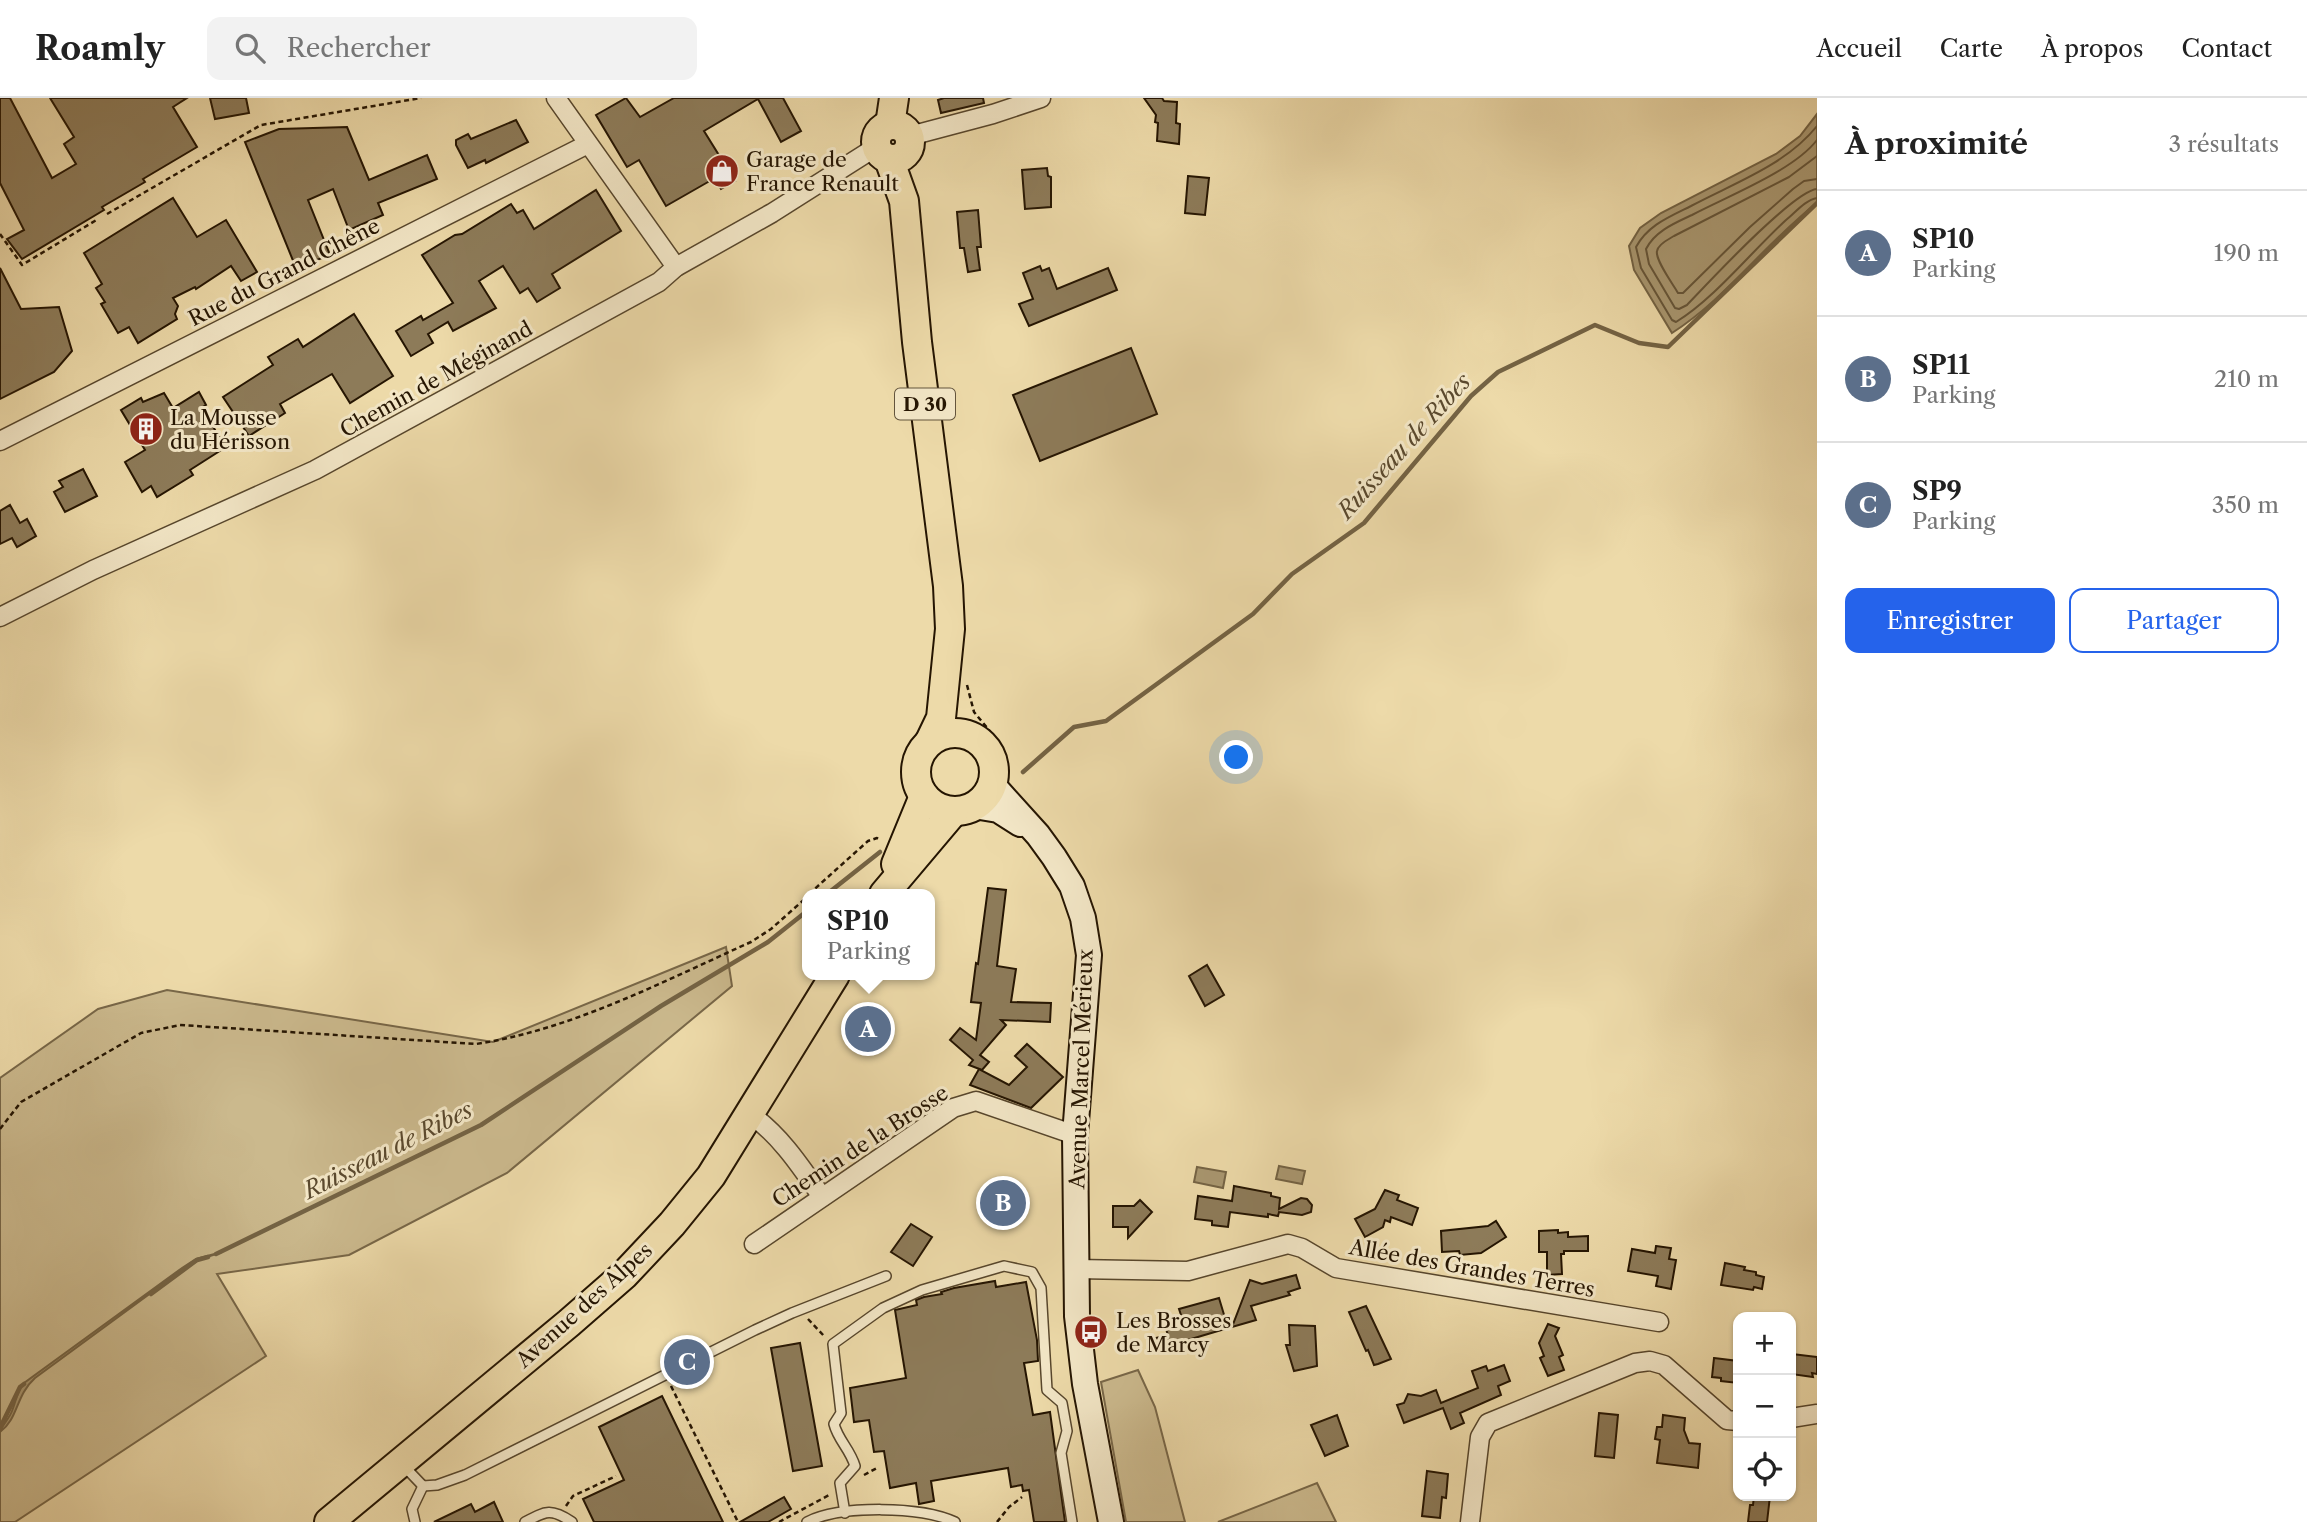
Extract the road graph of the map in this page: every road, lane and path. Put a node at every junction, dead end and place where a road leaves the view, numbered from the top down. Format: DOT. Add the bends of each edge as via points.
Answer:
graph roads {
  1 [pos="421,98"];
  2 [pos="556,98"];
  3 [pos="1041,98"];
  4 [pos="892,133"];
  5 [pos="588,144"];
  6 [pos="107,214"];
  7 [pos="98,219"];
  8 [pos="0,234"];
  9 [pos="676,267"];
  10 [pos="0,441"];
  11 [pos="0,617"];
  12 [pos="949,652"];
  13 [pos="966,683"];
  14 [pos="970,735"];
  15 [pos="930,741"];
  16 [pos="1001,779"];
  17 [pos="924,796"];
  18 [pos="964,809"];
  19 [pos="1038,835"];
  20 [pos="868,841"];
  21 [pos="815,889"];
  22 [pos="887,889"];
  23 [pos="889,889"];
  24 [pos="802,901"];
  25 [pos="832,980"];
  26 [pos="750,1114"];
  27 [pos="0,1129"];
  28 [pos="1075,1135"];
  29 [pos="822,1197"];
  30 [pos="754,1244"];
  31 [pos="1076,1269"];
  32 [pos="886,1276"];
  33 [pos="806,1315"];
  34 [pos="1659,1322"];
  35 [pos="833,1344"];
  36 [pos="666,1374"];
  37 [pos="1817,1414"];
  38 [pos="1796,1417"];
  39 [pos="1733,1421"];
  40 [pos="399,1462"];
  41 [pos="877,1468"];
  42 [pos="616,1476"];
  43 [pos="423,1486"];
  44 [pos="840,1488"];
  45 [pos="1022,1497"];
  46 [pos="845,1513"];
  47 [pos="560,1514"];
  48 [pos="329,1522"];
  49 [pos="415,1522"];
  50 [pos="525,1522"];
  51 [pos="572,1522"];
  52 [pos="738,1522"];
  53 [pos="779,1522"];
  54 [pos="807,1522"];
  55 [pos="955,1522"];
  56 [pos="997,1522"];
  57 [pos="1072,1522"];
  58 [pos="1111,1522"];
  59 [pos="1470,1522"];
  1 -- 6 [label="path" via="261,125"];
  2 -- 5 [label="street"];
  3 -- 4 [label="street, Chemin de Méginand" via="992,114"];
  4 -- 9 [label="street, Chemin de Méginand" via="772,213"];
  4 -- 12 [label="main road, D 30" via="904,201 948,586"];
  5 -- 9 [label="street"];
  5 -- 10 [label="street, Rue du Grand Chêne"];
  7 -- 8 [label="path" via="22,265"];
  9 -- 11 [label="street, Chemin de Méginand" via="659,282 315,470"];
  12 -- 14 [label="main road, D 30"];
  12 -- 15 [label="main road, D 30" via="941,718"];
  13 -- 16 [label="path" via="974,712 993,735"];
  14 -- 15 [label="main road" via="949,733"];
  14 -- 16 [label="main road" via="986,749"];
  15 -- 17 [label="main road" via="916,763 915,777"];
  16 -- 18 [label="main road" via="982,800"];
  16 -- 19 [label="main road, Avenue Marcel Mérieux"];
  17 -- 18 [label="main road" via="933,804"];
  17 -- 22 [label="main road"];
  18 -- 19 [label="main road, Avenue Marcel Mérieux" via="998,810"];
  18 -- 23 [label="main road"];
  19 -- 28 [label="main road, Avenue Marcel Mérieux" via="1072,886 1089,955"];
  20 -- 21 [label="path"];
  24 -- 27 [label="path" via="751,942 568,1021 515,1037 476,1044 180,1025 141,1033 21,1102"];
  25 -- 26 [label="main road, Avenue des Alpes"];
  26 -- 29 [label="street" via="790,1151"];
  26 -- 40 [label="main road, Avenue des Alpes" via="703,1185 624,1275"];
  28 -- 29 [label="street, Chemin de la Brosse" via="976,1101 953,1108"];
  28 -- 31 [label="main road, Avenue Marcel Mérieux"];
  29 -- 30 [label="street, Chemin de la Brosse"];
  31 -- 34 [label="street, Allée des Grandes Terres" via="1188,1271 1288,1244 1336,1268"];
  31 -- 58 [label="main road, Avenue Marcel Mérieux" via="1085,1384"];
  32 -- 36 [label="lane" via="792,1312"];
  33 -- 35 [label="path"];
  35 -- 44 [label="lane" via="841,1413 834,1424 855,1466"];
  35 -- 57 [label="lane" via="883,1308 922,1290 1004,1266 1032,1272 1041,1288 1047,1390 1062,1403 1067,1431 1061,1453"];
  36 -- 43 [label="lane" via="465,1475"];
  36 -- 52 [label="path"];
  37 -- 38 [label="street"];
  39 -- 59 [label="street" via="1664,1365 1635,1363 1488,1423 1480,1437"];
  40 -- 43 [label="lane"];
  40 -- 48 [label="main road, Avenue des Alpes"];
  41 -- 44 [label="path"];
  42 -- 47 [label="path" via="573,1496"];
  43 -- 49 [label="lane" via="412,1509"];
  44 -- 46 [label="lane"];
  44 -- 53 [label="path"];
  45 -- 56 [label="path"];
  46 -- 54 [label="lane"];
  46 -- 55 [label="lane" via="909,1510"];
  47 -- 50 [label="lane" via="545,1512"];
  47 -- 51 [label="lane"];
}
